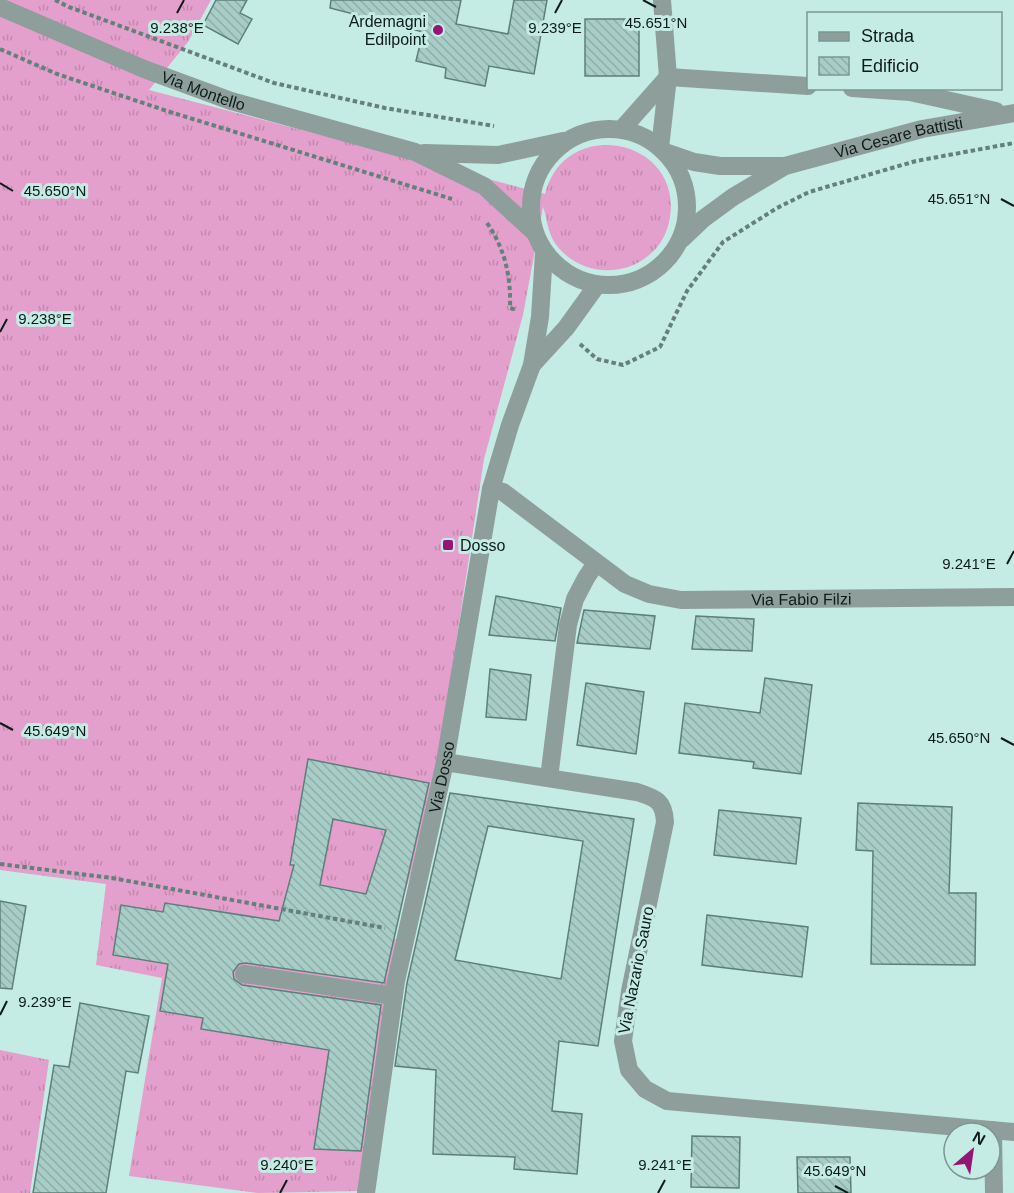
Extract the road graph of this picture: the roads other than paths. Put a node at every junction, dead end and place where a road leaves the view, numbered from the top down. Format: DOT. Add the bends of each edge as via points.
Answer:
graph roads {
  1 [pos="663,0"];
  2 [pos="0,7"];
  3 [pos="669,77"];
  4 [pos="807,86"];
  5 [pos="881,90"];
  6 [pos="1009,113"];
  7 [pos="622,129"];
  8 [pos="565,141"];
  9 [pos="662,150"];
  10 [pos="415,152"];
  11 [pos="785,166"];
  12 [pos="534,232"];
  13 [pos="680,240"];
  14 [pos="544,253"];
  15 [pos="597,285"];
  16 [pos="532,365"];
  17 [pos="491,489"];
  18 [pos="596,563"];
  19 [pos="1014,597"];
  20 [pos="445,762"];
  21 [pos="549,778"];
  22 [pos="244,974"];
  23 [pos="394,996"];
  24 [pos="942,1125"];
  25 [pos="366,1193"];
  1 -- 3 [label="street"];
  2 -- 10 [label="street, Via Montello" via="144,69 231,101"];
  3 -- 4 [label="street"];
  3 -- 7 [label="street"];
  3 -- 9 [label="street"];
  5 -- 6 [label="street" via="910,92"];
  6 -- 11 [label="street, Via Cesare Battisti" via="922,129"];
  7 -- 8 [label="street" via="583,132"];
  7 -- 9 [label="street" via="645,137"];
  8 -- 10 [label="street, Via Montello" via="498,155"];
  8 -- 12 [label="street" via="546,158 534,181 529,206"];
  9 -- 11 [label="street, Via Cesare Battisti" via="694,162 720,166"];
  9 -- 13 [label="street" via="679,171 686,194 687,218"];
  10 -- 12 [label="street, Via Montello" via="484,186"];
  11 -- 13 [label="street, Via Cesare Battisti" via="733,197"];
  12 -- 14 [label="street"];
  13 -- 15 [label="street" via="669,258 637,281 618,286"];
  14 -- 15 [label="street" via="577,280"];
  14 -- 16 [label="street, Via Dosso"];
  15 -- 16 [label="street, Via Dosso" via="566,328"];
  16 -- 17 [label="street, Via Dosso"];
  17 -- 18 [label="street, Via Fabio Filzi" via="503,492 542,519"];
  17 -- 20 [label="street, Via Dosso"];
  18 -- 19 [label="street, Via Fabio Filzi" via="625,584 649,594 681,600"];
  18 -- 21 [label="street" via="575,599 568,625"];
  20 -- 21 [label="street, Via Nazario Sauro"];
  20 -- 23 [label="street, Via Dosso"];
  21 -- 24 [label="street, Via Nazario Sauro" via="637,792 654,798 664,809 665,822 623,1041 629,1070 645,1089 667,1101"];
  22 -- 23 [label="street"];
  23 -- 25 [label="street, Via Dosso"];
}
